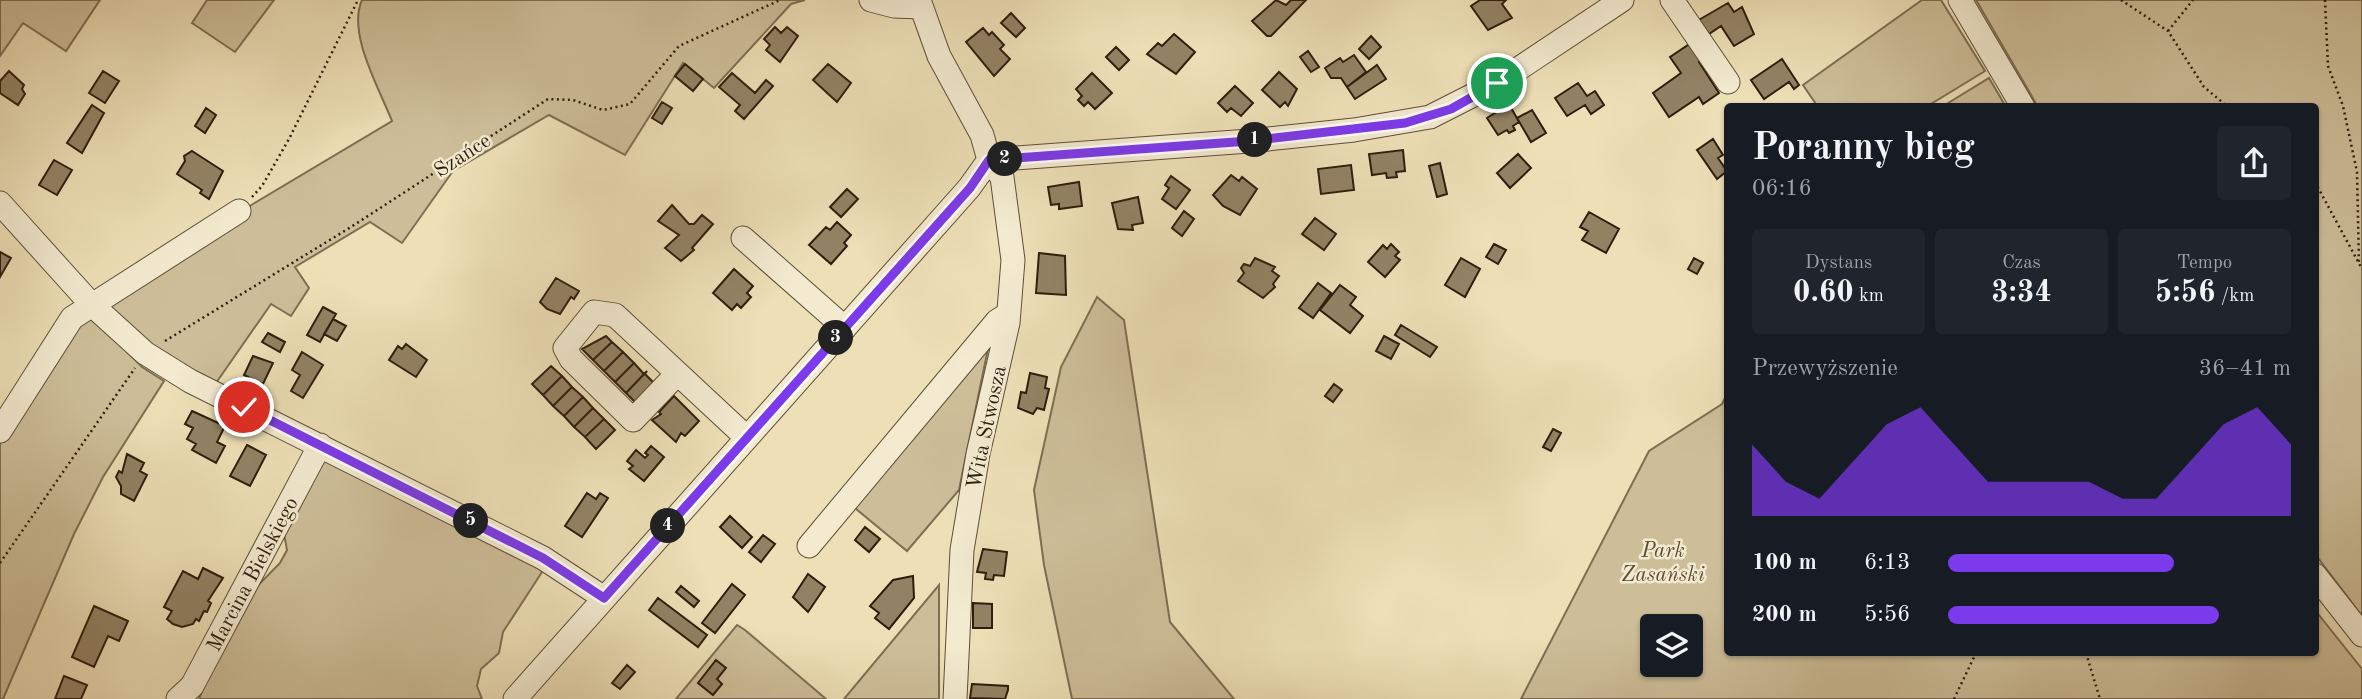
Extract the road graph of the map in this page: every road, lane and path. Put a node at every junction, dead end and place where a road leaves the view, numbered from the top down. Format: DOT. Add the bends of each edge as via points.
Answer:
graph roads {
  1 [pos="358,0"];
  2 [pos="780,0"];
  3 [pos="871,0"];
  4 [pos="1622,0"];
  5 [pos="1672,0"];
  6 [pos="1960,0"];
  7 [pos="2121,0"];
  8 [pos="2193,0"];
  9 [pos="2325,0"];
  10 [pos="920,4"];
  11 [pos="2168,31"];
  12 [pos="1728,82"];
  13 [pos="2021,103"];
  14 [pos="2223,103"];
  15 [pos="989,160"];
  16 [pos="2319,190"];
  17 [pos="0,203"];
  18 [pos="239,211"];
  19 [pos="743,238"];
  20 [pos="2359,264"];
  21 [pos="2362,270"];
  22 [pos="91,304"];
  23 [pos="1008,314"];
  24 [pos="845,328"];
  25 [pos="145,354"];
  26 [pos="677,374"];
  27 [pos="0,431"];
  28 [pos="747,438"];
  29 [pos="320,445"];
  30 [pos="809,546"];
  31 [pos="0,562"];
  32 [pos="2319,580"];
  33 [pos="604,598"];
  34 [pos="2362,635"];
  35 [pos="1975,656"];
  36 [pos="2087,656"];
  37 [pos="187,695"];
  38 [pos="514,699"];
  39 [pos="955,699"];
  40 [pos="1954,699"];
  41 [pos="2100,699"];
  1 -- 18 [label="path" via="289,139 262,186"];
  2 -- 25 [label="path, Szańce" via="679,46 630,104 603,110 573,100 548,99"];
  3 -- 10 [label="street" via="894,6"];
  4 -- 15 [label="street" via="1497,83 1430,117 1249,141"];
  5 -- 12 [label="street"];
  6 -- 13 [label="street"];
  7 -- 11 [label="path"];
  8 -- 11 [label="path"];
  9 -- 20 [label="path" via="2328,66 2343,106 2357,172"];
  10 -- 15 [label="street, Wita Stwosza" via="939,56 982,135"];
  11 -- 14 [label="path" via="2204,87"];
  15 -- 23 [label="street, Wita Stwosza" via="1002,177 1010,224 1013,260"];
  15 -- 24 [label="street" via="970,188"];
  16 -- 20 [label="path"];
  17 -- 22 [label="street"];
  18 -- 22 [label="street"];
  19 -- 24 [label="street"];
  20 -- 21 [label="path"];
  22 -- 25 [label="street"];
  22 -- 27 [label="street" via="64,328"];
  23 -- 30 [label="street"];
  23 -- 39 [label="street, Wita Stwosza" via="964,539"];
  24 -- 28 [label="street"];
  25 -- 29 [label="street"];
  25 -- 31 [label="path"];
  26 -- 26 [label="street" via="615,315 604,311 588,317 565,348 633,420"];
  26 -- 28 [label="street"];
  28 -- 33 [label="street"];
  29 -- 33 [label="street" via="543,558"];
  29 -- 37 [label="street, Marcina Bielskiego"];
  32 -- 34 [label="street"];
  33 -- 38 [label="street"];
  35 -- 40 [label="path"];
  36 -- 41 [label="path"];
}
